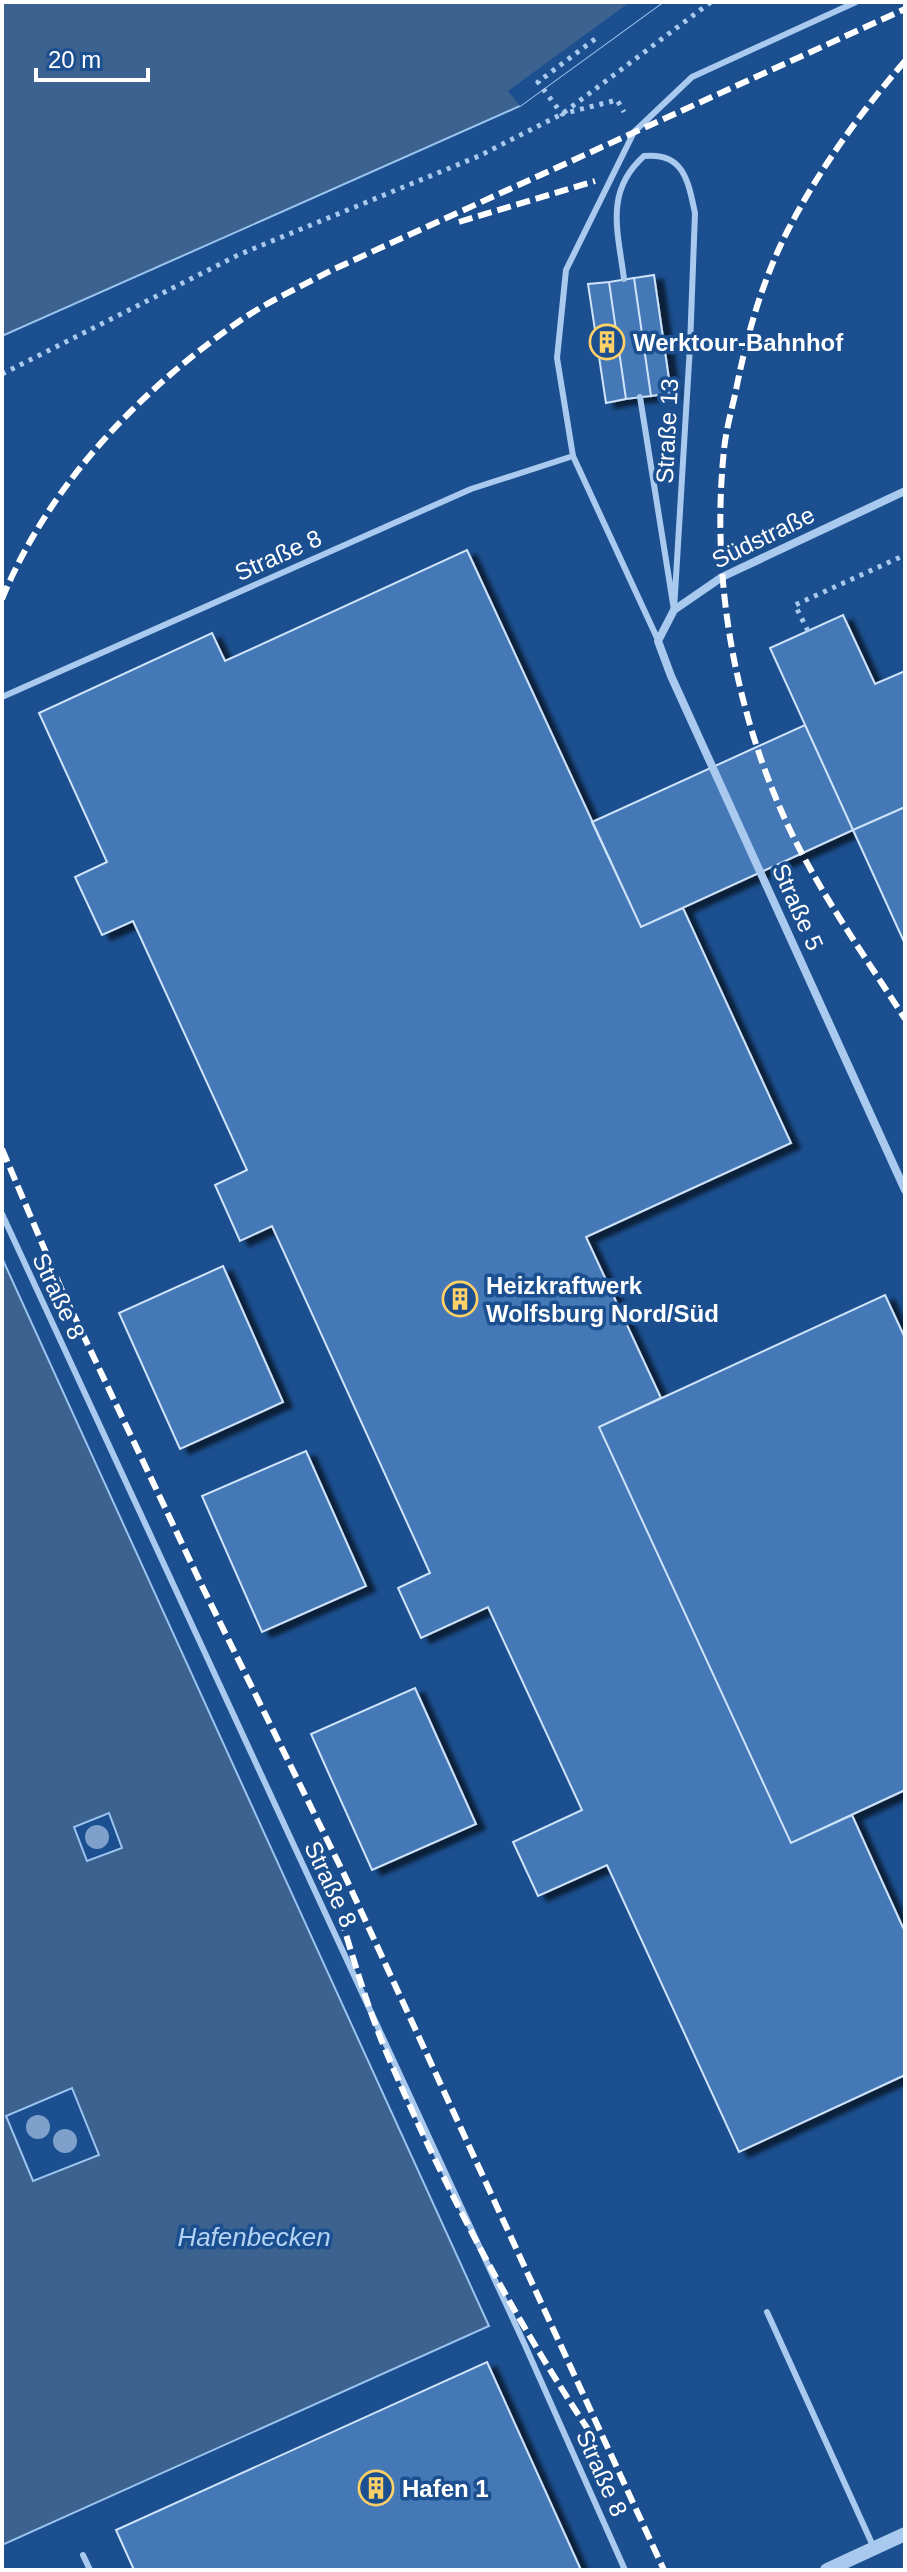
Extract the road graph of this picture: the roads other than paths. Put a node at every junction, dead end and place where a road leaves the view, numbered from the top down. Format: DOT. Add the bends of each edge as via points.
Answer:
graph roads {
  1 [pos="856,2"];
  2 [pos="624,279"];
  3 [pos="640,397"];
  4 [pos="573,456"];
  5 [pos="905,491"];
  6 [pos="674,610"];
  7 [pos="658,641"];
  8 [pos="2,697"];
  9 [pos="905,1190"];
  10 [pos="2,1214"];
  11 [pos="767,2312"];
  12 [pos="905,2534"];
  13 [pos="874,2548"];
  14 [pos="83,2555"];
  15 [pos="90,2570"];
  16 [pos="625,2570"];
  17 [pos="827,2570"];
  1 -- 4 [label="lane" via="692,77 634,132 566,270 557,358"];
  2 -- 6 [label="lane, Straße 13" via="616,216 623,180 644,156 661,154 678,163 695,213"];
  3 -- 6 [label="lane, Straße 13"];
  4 -- 7 [label="lane"];
  4 -- 8 [label="lane, Straße 8" via="471,489"];
  5 -- 6 [label="street, Südstraße" via="722,577"];
  6 -- 7 [label="street, Südstraße"];
  7 -- 9 [label="street, Straße 5"];
  10 -- 16 [label="lane, Straße 8"];
  11 -- 13 [label="lane"];
  12 -- 13 [label="street"];
  13 -- 17 [label="street"];
  14 -- 15 [label="lane"];
}
